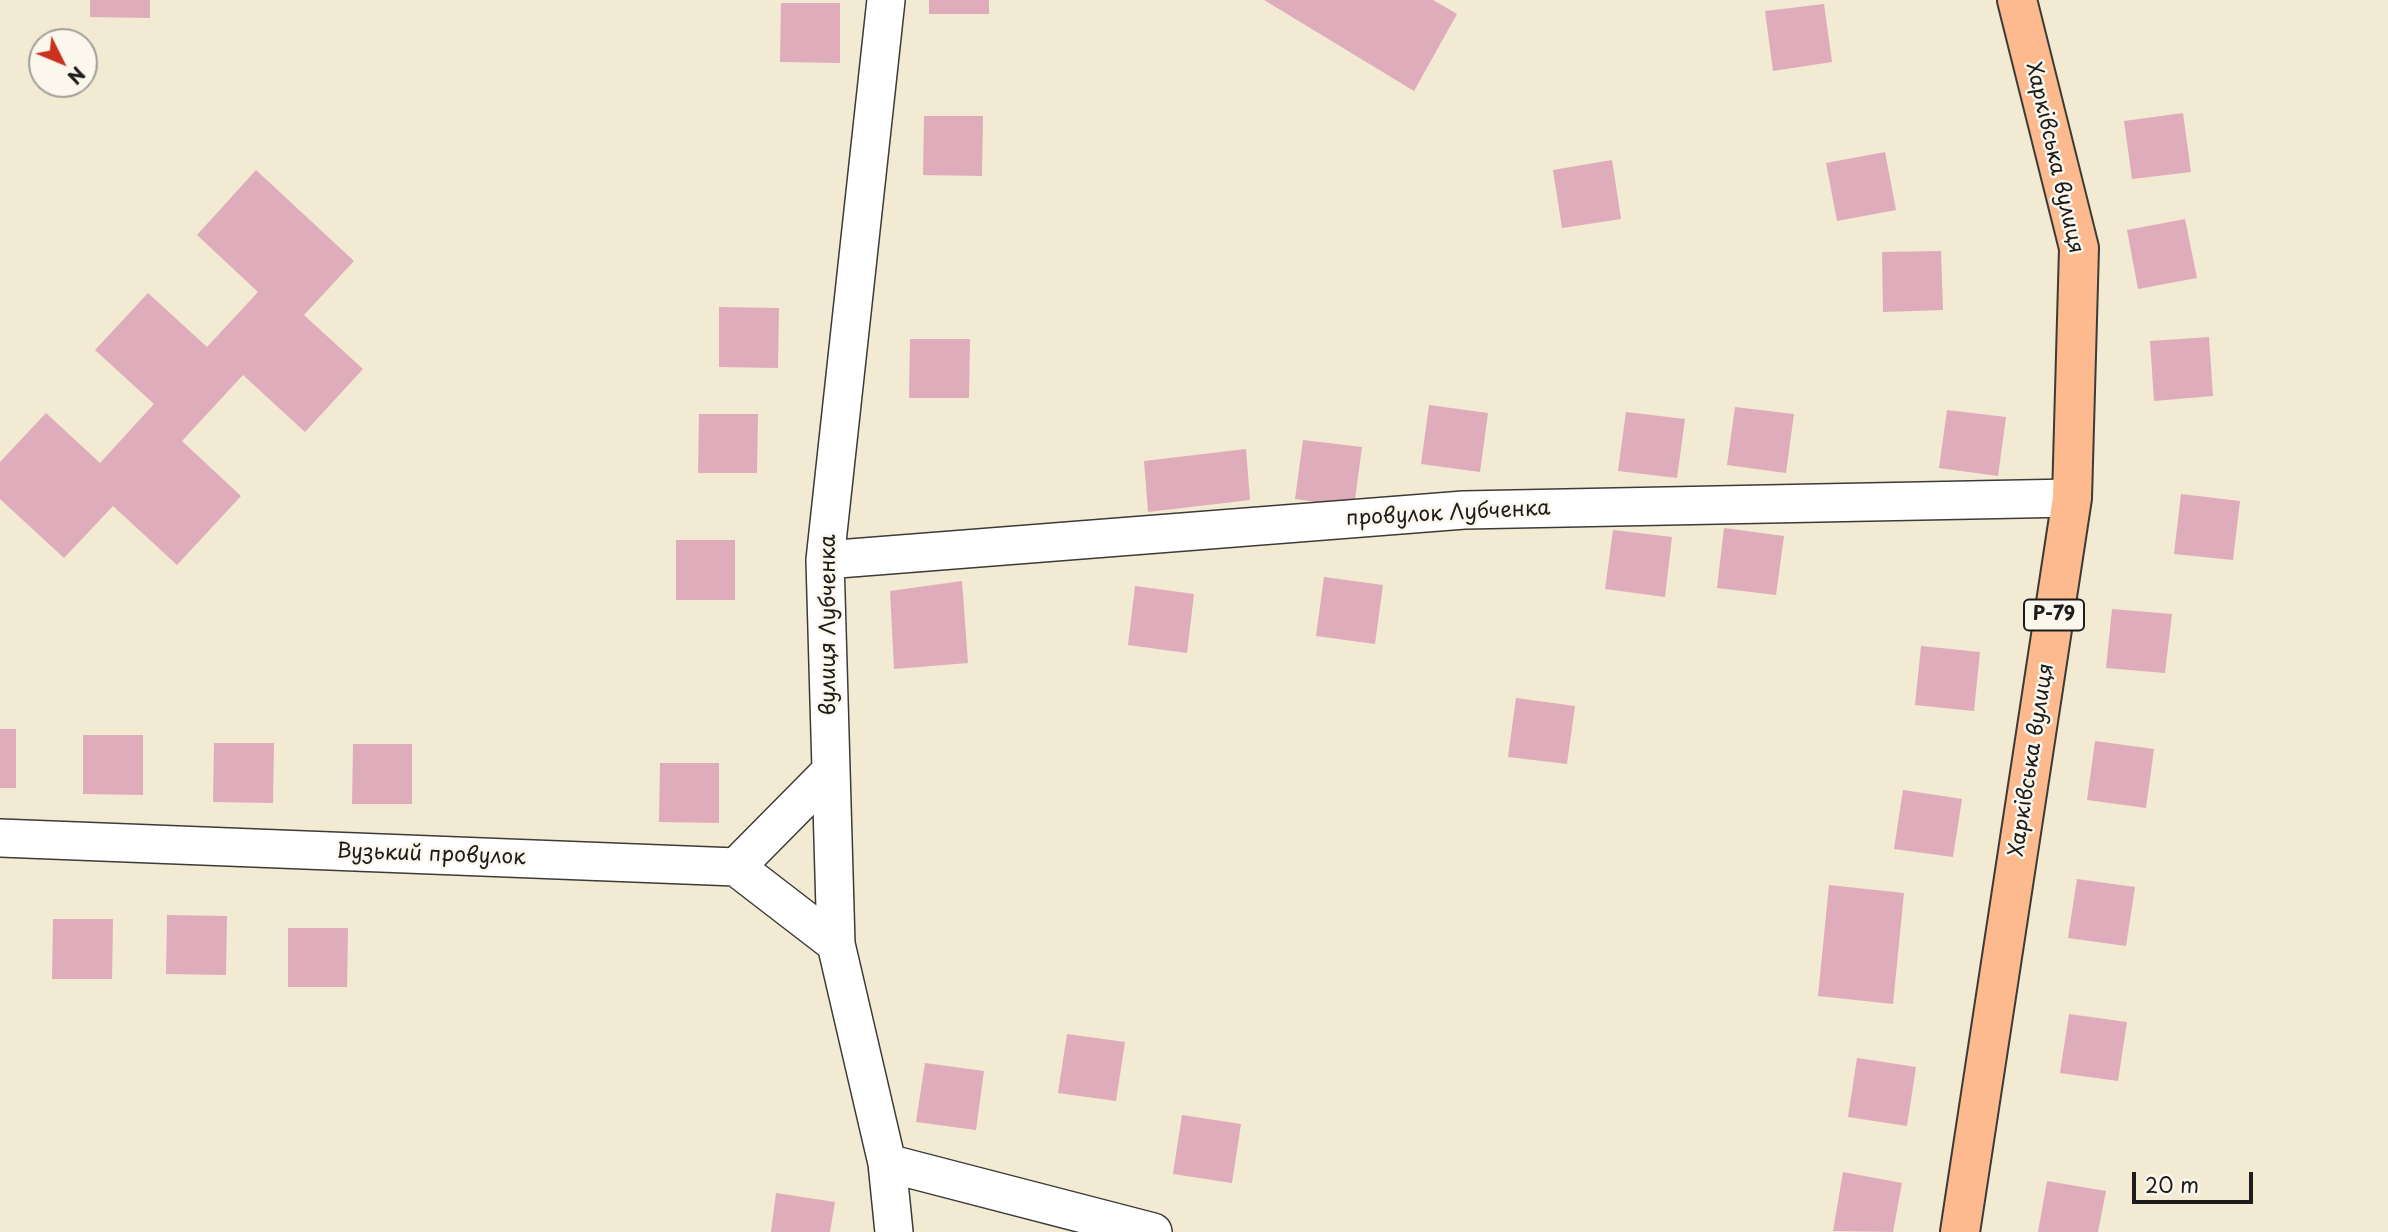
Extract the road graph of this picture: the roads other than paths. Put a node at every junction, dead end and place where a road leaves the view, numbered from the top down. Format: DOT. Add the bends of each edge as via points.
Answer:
graph roads {
  1 [pos="886,0"];
  2 [pos="2017,0"];
  3 [pos="2072,498"];
  4 [pos="825,560"];
  5 [pos="830,772"];
  6 [pos="0,838"];
  7 [pos="736,867"];
  8 [pos="836,944"];
  9 [pos="887,1163"];
  10 [pos="894,1232"];
  11 [pos="1153,1232"];
  12 [pos="1960,1232"];
  1 -- 4 [label="street, вулиця Лубченка"];
  2 -- 3 [label="main road, Харківська вулиця / Р-79" via="2079,248"];
  3 -- 4 [label="street, провулок Лубченка" via="1464,510"];
  3 -- 12 [label="main road, Харківська вулиця / Р-79"];
  4 -- 5 [label="street, вулиця Лубченка"];
  5 -- 7 [label="street"];
  5 -- 8 [label="street, вулиця Лубченка"];
  6 -- 7 [label="street, Вузький провулок"];
  7 -- 8 [label="street"];
  8 -- 9 [label="street, вулиця Лубченка"];
  9 -- 10 [label="street, вулиця Лубченка"];
  9 -- 11 [label="street"];
}
